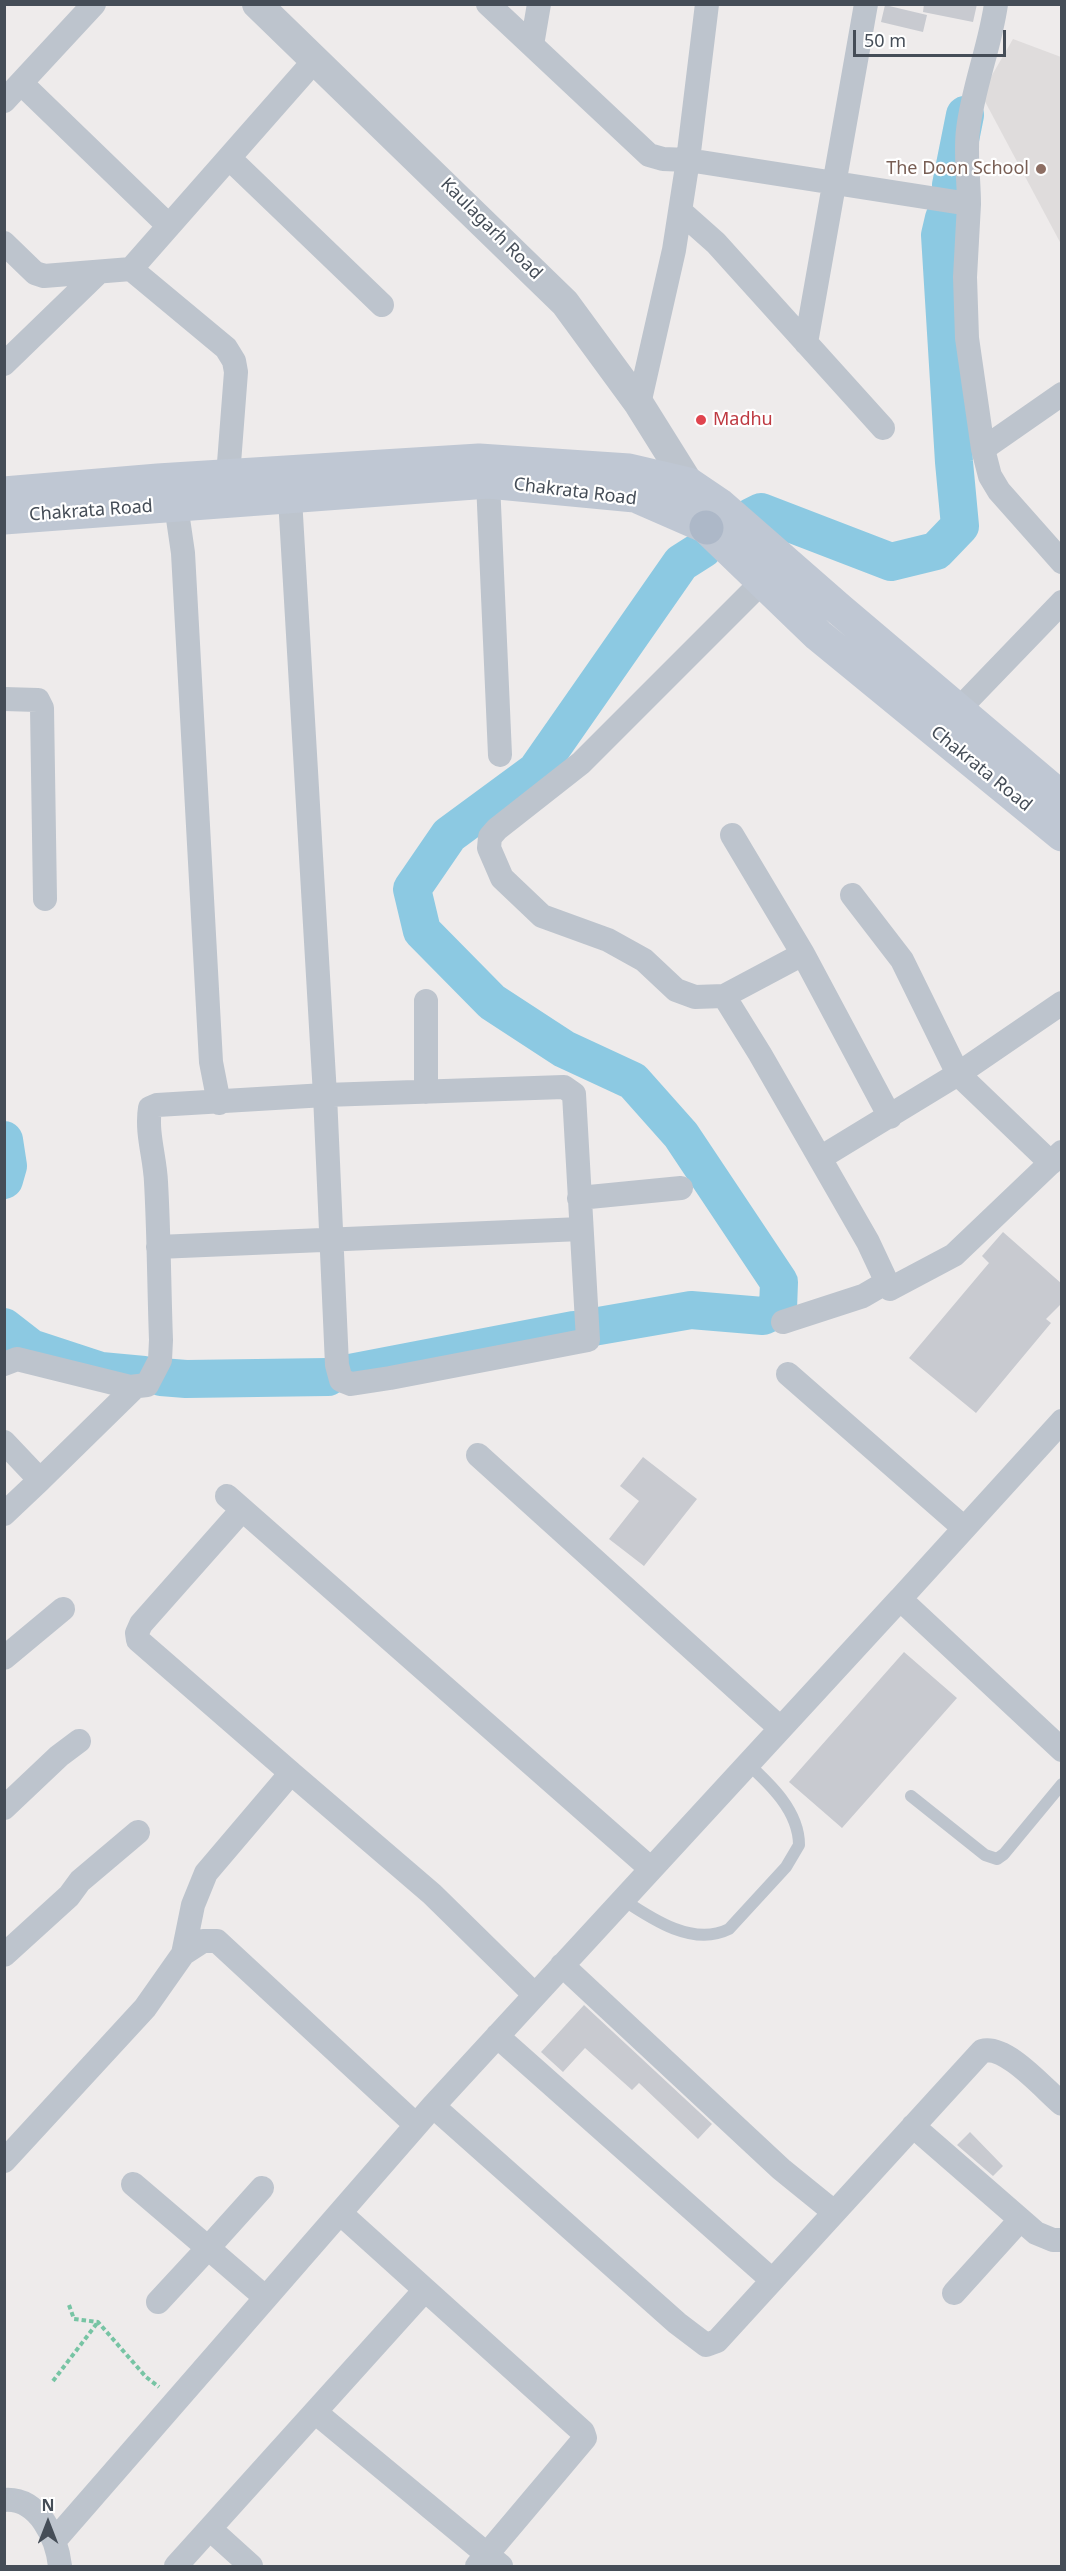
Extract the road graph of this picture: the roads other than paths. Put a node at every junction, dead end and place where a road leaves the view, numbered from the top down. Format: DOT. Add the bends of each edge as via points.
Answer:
graph roads {
  1 [pos="94,4"];
  2 [pos="257,4"];
  3 [pos="488,4"];
  4 [pos="539,4"];
  5 [pos="706,4"];
  6 [pos="866,4"];
  7 [pos="996,4"];
  8 [pos="532,45"];
  9 [pos="315,60"];
  10 [pos="21,83"];
  11 [pos="4,101"];
  12 [pos="229,158"];
  13 [pos="688,160"];
  14 [pos="834,185"];
  15 [pos="969,204"];
  16 [pos="680,211"];
  17 [pos="169,226"];
  18 [pos="4,243"];
  19 [pos="131,269"];
  20 [pos="99,272"];
  21 [pos="382,305"];
  22 [pos="806,343"];
  23 [pos="4,363"];
  24 [pos="1062,394"];
  25 [pos="639,404"];
  26 [pos="883,428"];
  27 [pos="983,449"];
  28 [pos="228,476"];
  29 [pos="488,482"];
  30 [pos="689,484"];
  31 [pos="289,485"];
  32 [pos="4,493"];
  33 [pos="176,505"];
  34 [pos="4,518"];
  35 [pos="706,527"];
  36 [pos="1062,562"];
  37 [pos="773,571"];
  38 [pos="1062,602"];
  39 [pos="4,699"];
  40 [pos="958,710"];
  41 [pos="500,755"];
  42 [pos="1060,792"];
  43 [pos="732,835"];
  44 [pos="1062,835"];
  45 [pos="852,895"];
  46 [pos="45,899"];
  47 [pos="803,954"];
  48 [pos="724,996"];
  49 [pos="426,1001"];
  50 [pos="1062,1003"];
  51 [pos="958,1074"];
  52 [pos="426,1092"];
  53 [pos="325,1095"];
  54 [pos="219,1103"];
  55 [pos="890,1117"];
  56 [pos="820,1158"];
  57 [pos="1056,1158"];
  58 [pos="681,1188"];
  59 [pos="579,1198"];
  60 [pos="581,1229"];
  61 [pos="332,1240"];
  62 [pos="158,1247"];
  63 [pos="887,1282"];
  64 [pos="783,1322"];
  65 [pos="4,1364"];
  66 [pos="788,1374"];
  67 [pos="135,1388"];
  68 [pos="1062,1421"];
  69 [pos="4,1442"];
  70 [pos="478,1455"];
  71 [pos="40,1480"];
  72 [pos="4,1514"];
  73 [pos="964,1528"];
  74 [pos="900,1599"];
  75 [pos="63,1609"];
  76 [pos="4,1658"];
  77 [pos="779,1727"];
  78 [pos="79,1741"];
  79 [pos="1062,1750"];
  80 [pos="747,1763"];
  81 [pos="291,1773"];
  82 [pos="1062,1784"];
  83 [pos="911,1796"];
  84 [pos="4,1808"];
  85 [pos="138,1832"];
  86 [pos="650,1868"];
  87 [pos="622,1899"];
  88 [pos="183,1954"];
  89 [pos="4,1955"];
  90 [pos="562,1965"];
  91 [pos="535,1995"];
  92 [pos="497,2036"];
  93 [pos="1062,2104"];
  94 [pos="433,2106"];
  95 [pos="416,2125"];
  96 [pos="913,2126"];
  97 [pos="4,2161"];
  98 [pos="133,2184"];
  99 [pos="262,2188"];
  100 [pos="834,2212"];
  101 [pos="340,2213"];
  102 [pos="1020,2220"];
  103 [pos="1062,2240"];
  104 [pos="208,2248"];
  105 [pos="772,2280"];
  106 [pos="425,2290"];
  107 [pos="954,2293"];
  108 [pos="266,2298"];
  109 [pos="158,2302"];
  110 [pos="315,2412"];
  111 [pos="4,2500"];
  112 [pos="210,2529"];
  113 [pos="54,2541"];
  114 [pos="489,2562"];
  115 [pos="60,2566"];
  116 [pos="176,2566"];
  117 [pos="251,2566"];
  1 -- 10 [label="street"];
  2 -- 9 [label="street, Kaulagarh Road"];
  3 -- 8 [label="street"];
  4 -- 8 [label="street"];
  5 -- 13 [label="street"];
  6 -- 14 [label="street"];
  7 -- 15 [label="street" via="968,132"];
  8 -- 13 [label="street" via="649,155"];
  9 -- 12 [label="street"];
  9 -- 25 [label="street, Kaulagarh Road" via="565,303"];
  10 -- 11 [label="street"];
  10 -- 17 [label="street"];
  12 -- 17 [label="street"];
  12 -- 21 [label="street"];
  13 -- 14 [label="street"];
  13 -- 16 [label="street"];
  14 -- 15 [label="street"];
  14 -- 22 [label="street"];
  15 -- 27 [label="street" via="965,277 968,338"];
  16 -- 22 [label="street" via="716,243"];
  16 -- 25 [label="street"];
  17 -- 19 [label="street"];
  18 -- 20 [label="street" via="34,273 44,276"];
  19 -- 20 [label="street"];
  19 -- 28 [label="street" via="226,348 234,361"];
  20 -- 23 [label="street"];
  22 -- 26 [label="street"];
  24 -- 27 [label="street"];
  25 -- 30 [label="street, Kaulagarh Road"];
  27 -- 36 [label="street" via="990,476 999,490"];
  28 -- 31 [label="main road, Chakrata Road"];
  28 -- 32 [label="main road, Chakrata Road"];
  29 -- 31 [label="main road, Chakrata Road"];
  29 -- 35 [label="main road, Chakrata Road" via="635,496"];
  29 -- 41 [label="street"];
  30 -- 31 [label="main road, Chakrata Road" via="629,470 479,460"];
  30 -- 35 [label="street, Kaulagarh Road"];
  30 -- 37 [label="main road, Chakrata Road" via="720,505"];
  31 -- 33 [label="main road, Chakrata Road"];
  31 -- 53 [label="street"];
  33 -- 34 [label="main road, Chakrata Road"];
  33 -- 54 [label="street" via="183,553 211,1062"];
  35 -- 37 [label="main road, Chakrata Road"];
  37 -- 40 [label="main road, Chakrata Road"];
  37 -- 44 [label="main road, Chakrata Road" via="818,635"];
  37 -- 48 [label="street" via="582,763 490,837 489,848 502,878 542,916 608,940 644,960 676,990 695,997"];
  38 -- 40 [label="street"];
  39 -- 46 [label="street" via="30,698 38,700 42,708"];
  40 -- 42 [label="main road, Chakrata Road"];
  43 -- 47 [label="street"];
  45 -- 51 [label="street" via="902,960"];
  47 -- 48 [label="street"];
  47 -- 55 [label="street"];
  48 -- 56 [label="street"];
  49 -- 52 [label="street"];
  50 -- 51 [label="street"];
  51 -- 55 [label="street"];
  51 -- 57 [label="street"];
  52 -- 53 [label="street"];
  52 -- 59 [label="street" via="564,1087 571,1090"];
  53 -- 54 [label="street"];
  53 -- 61 [label="street"];
  54 -- 62 [label="street" via="150,1108"];
  55 -- 56 [label="street"];
  56 -- 63 [label="street"];
  57 -- 63 [label="street" via="945,1262 893,1288"];
  58 -- 59 [label="street"];
  59 -- 60 [label="street"];
  60 -- 61 [label="street"];
  60 -- 61 [label="street" via="588,1340 351,1384 341,1380 337,1365"];
  61 -- 62 [label="street"];
  62 -- 67 [label="street" via="160,1360 147,1385"];
  63 -- 64 [label="street" via="863,1296"];
  65 -- 67 [label="street" via="17,1359"];
  66 -- 73 [label="street"];
  67 -- 71 [label="street"];
  68 -- 73 [label="street"];
  69 -- 71 [label="street"];
  70 -- 77 [label="street"];
  71 -- 72 [label="street"];
  73 -- 74 [label="street"];
  74 -- 77 [label="street"];
  74 -- 79 [label="street"];
  75 -- 76 [label="street"];
  77 -- 80 [label="street"];
  78 -- 84 [label="street"];
  80 -- 86 [label="street"];
  80 -- 87 [label="lane" via="772,1786 794,1820 799,1845 786,1867 729,1929 720,1933 688,1933 649,1918"];
  81 -- 86 [label="street" via="138,1640 141,1624 235,1503"];
  81 -- 88 [label="street" via="206,1873 193,1905"];
  81 -- 91 [label="street" via="432,1894"];
  82 -- 83 [label="lane" via="997,1858 985,1856"];
  85 -- 89 [label="street" via="80,1881 69,1896"];
  86 -- 87 [label="street"];
  87 -- 90 [label="street"];
  88 -- 95 [label="street" via="203,1941 217,1941"];
  88 -- 97 [label="street" via="146,2008"];
  90 -- 91 [label="street"];
  90 -- 100 [label="street" via="781,2169"];
  91 -- 92 [label="street"];
  92 -- 94 [label="street"];
  92 -- 105 [label="street"];
  93 -- 96 [label="street" via="1010,2057 989,2049 982,2051"];
  94 -- 95 [label="street"];
  94 -- 105 [label="street" via="701,2343 711,2345 717,2341"];
  95 -- 101 [label="street"];
  96 -- 100 [label="street"];
  96 -- 102 [label="street"];
  98 -- 104 [label="street"];
  99 -- 104 [label="street"];
  100 -- 105 [label="street"];
  101 -- 106 [label="street"];
  101 -- 108 [label="street"];
  102 -- 103 [label="street" via="1036,2233"];
  102 -- 107 [label="street"];
  104 -- 108 [label="street"];
  104 -- 109 [label="street"];
  106 -- 110 [label="street"];
  106 -- 114 [label="street" via="583,2432 585,2438"];
  108 -- 113 [label="street"];
  110 -- 112 [label="street"];
  110 -- 114 [label="street"];
  111 -- 113 [label="street" via="20,2501 40,2516"];
  112 -- 116 [label="street"];
  112 -- 117 [label="street"];
  113 -- 115 [label="street"];
}
